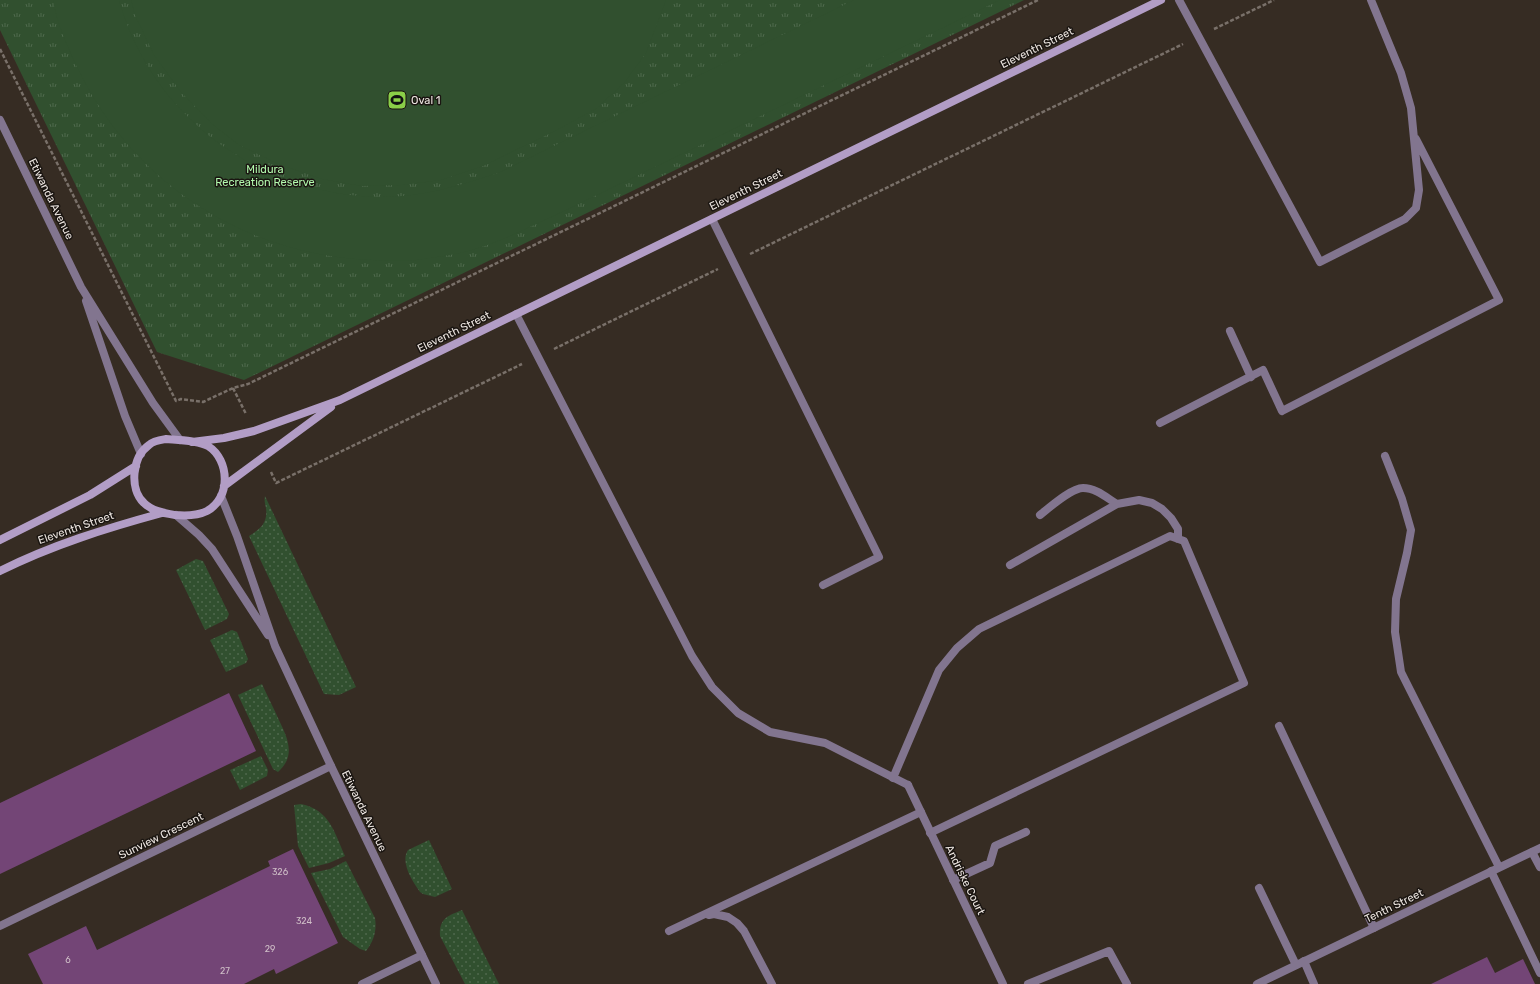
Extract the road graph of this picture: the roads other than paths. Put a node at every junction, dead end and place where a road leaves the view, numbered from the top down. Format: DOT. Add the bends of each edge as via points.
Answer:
graph roads {
  1 [pos="1161,0"];
  2 [pos="1179,0"];
  3 [pos="1371,0"];
  4 [pos="0,120"];
  5 [pos="1414,135"];
  6 [pos="712,219"];
  7 [pos="81,287"];
  8 [pos="516,314"];
  9 [pos="1230,330"];
  10 [pos="1251,377"];
  11 [pos="340,400"];
  12 [pos="1160,423"];
  13 [pos="180,440"];
  14 [pos="192,442"];
  15 [pos="141,454"];
  16 [pos="1385,456"];
  17 [pos="136,466"];
  18 [pos="224,486"];
  19 [pos="221,496"];
  20 [pos="1117,504"];
  21 [pos="162,513"];
  22 [pos="176,515"];
  23 [pos="1040,515"];
  24 [pos="1178,539"];
  25 [pos="0,540"];
  26 [pos="1010,565"];
  27 [pos="0,571"];
  28 [pos="823,585"];
  29 [pos="275,646"];
  30 [pos="1279,726"];
  31 [pos="331,766"];
  32 [pos="893,778"];
  33 [pos="920,812"];
  34 [pos="1026,832"];
  35 [pos="930,833"];
  36 [pos="1540,848"];
  37 [pos="1532,852"];
  38 [pos="1499,867"];
  39 [pos="1540,867"];
  40 [pos="1491,871"];
  41 [pos="953,880"];
  42 [pos="1259,888"];
  43 [pos="704,915"];
  44 [pos="0,926"];
  45 [pos="1374,928"];
  46 [pos="669,932"];
  47 [pos="422,955"];
  48 [pos="1304,962"];
  49 [pos="1296,965"];
  50 [pos="1540,973"];
  51 [pos="362,984"];
  52 [pos="436,984"];
  53 [pos="772,984"];
  54 [pos="1003,984"];
  55 [pos="1028,984"];
  56 [pos="1127,984"];
  57 [pos="1257,984"];
  58 [pos="1314,984"];
  1 -- 6 [label="main road, Eleventh Street"];
  2 -- 5 [label="street" via="1320,262 1406,219 1416,208 1419,190"];
  3 -- 5 [label="street" via="1400,73 1411,108"];
  4 -- 7 [label="street, Etiwanda Avenue"];
  5 -- 10 [label="street" via="1499,300 1282,411 1263,370"];
  6 -- 8 [label="main road, Eleventh Street"];
  6 -- 28 [label="street" via="879,558"];
  7 -- 13 [label="street, Etiwanda Avenue" via="153,403"];
  7 -- 15 [label="street, Etiwanda Avenue" via="125,416"];
  8 -- 11 [label="main road, Eleventh Street"];
  8 -- 32 [label="street" via="692,656 712,687 738,712 770,732 825,743"];
  9 -- 10 [label="street"];
  10 -- 12 [label="street"];
  11 -- 14 [label="main road, Eleventh Street" via="254,431"];
  11 -- 18 [label="main road, Eleventh Street"];
  13 -- 14 [label="main road"];
  13 -- 15 [label="main road" via="157,441"];
  14 -- 18 [label="main road" via="207,446 216,452 223,465"];
  15 -- 17 [label="main road"];
  16 -- 38 [label="street" via="1411,530 1396,600 1395,632 1401,672"];
  17 -- 21 [label="main road" via="136,492 143,502"];
  17 -- 25 [label="main road, Eleventh Street" via="90,494"];
  18 -- 19 [label="main road"];
  19 -- 22 [label="main road" via="212,508 201,514"];
  19 -- 29 [label="street, Etiwanda Avenue"];
  20 -- 23 [label="street" via="1098,492 1082,488 1057,500"];
  20 -- 24 [label="street" via="1139,500 1152,503 1171,518 1178,529"];
  20 -- 26 [label="street"];
  21 -- 22 [label="main road"];
  21 -- 27 [label="main road, Eleventh Street" via="111,527 28,557"];
  22 -- 29 [label="street, Etiwanda Avenue" via="212,549"];
  24 -- 32 [label="street" via="1170,536 979,629 957,648 939,670"];
  24 -- 35 [label="street" via="1184,541 1244,683"];
  29 -- 31 [label="street, Etiwanda Avenue"];
  30 -- 45 [label="street"];
  31 -- 44 [label="street, Sunview Crescent"];
  31 -- 47 [label="street, Etiwanda Avenue"];
  32 -- 33 [label="street, Andriske Court" via="908,786"];
  33 -- 35 [label="street, Andriske Court"];
  33 -- 43 [label="street"];
  34 -- 41 [label="street" via="994,846 990,863"];
  35 -- 41 [label="street, Andriske Court"];
  36 -- 37 [label="street, Tenth Street"];
  37 -- 38 [label="street, Tenth Street"];
  37 -- 39 [label="street"];
  38 -- 40 [label="street, Tenth Street"];
  40 -- 45 [label="street, Tenth Street"];
  40 -- 50 [label="street"];
  41 -- 54 [label="street, Andriske Court"];
  42 -- 49 [label="street"];
  43 -- 46 [label="street"];
  43 -- 53 [label="street" via="728,917 738,923"];
  45 -- 48 [label="street, Tenth Street"];
  47 -- 51 [label="street"];
  47 -- 52 [label="street, Etiwanda Avenue"];
  48 -- 49 [label="street, Tenth Street"];
  48 -- 58 [label="street"];
  49 -- 57 [label="street, Tenth Street"];
  55 -- 56 [label="street" via="1109,951"];
}
